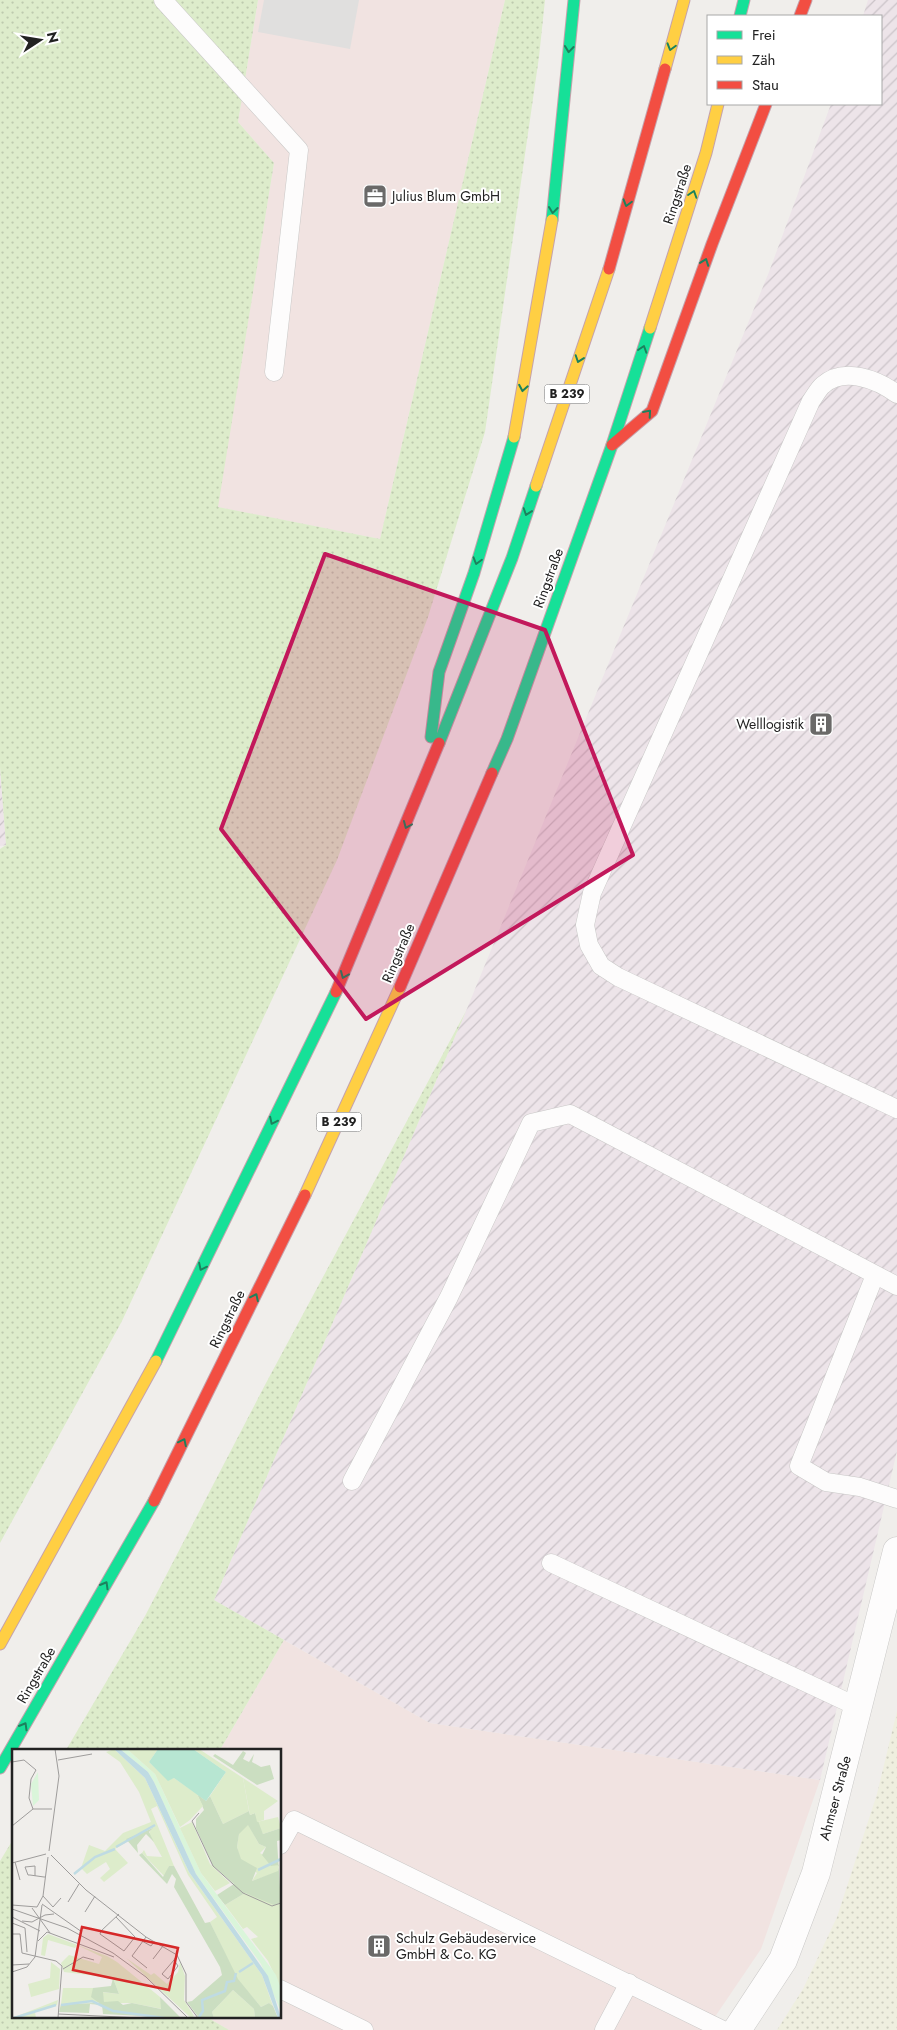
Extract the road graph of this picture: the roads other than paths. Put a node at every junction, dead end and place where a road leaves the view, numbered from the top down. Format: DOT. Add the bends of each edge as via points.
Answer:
graph roads {
  1 [pos="163,0"];
  2 [pos="574,0"];
  3 [pos="684,0"];
  4 [pos="744,0"];
  5 [pos="806,0"];
  6 [pos="740,15"];
  7 [pos="800,15"];
  8 [pos="718,105"];
  9 [pos="766,105"];
  10 [pos="274,372"];
  11 [pos="897,394"];
  12 [pos="612,445"];
  13 [pos="426,780"];
  14 [pos="897,1109"];
  15 [pos="875,1275"];
  16 [pos="897,1286"];
  17 [pos="352,1481"];
  18 [pos="897,1498"];
  19 [pos="897,1550"];
  20 [pos="551,1563"];
  21 [pos="0,1644"];
  22 [pos="858,1707"];
  23 [pos="0,1768"];
  24 [pos="281,1844"];
  25 [pos="630,1983"];
  26 [pos="281,1988"];
  27 [pos="364,2030"];
  28 [pos="604,2030"];
  29 [pos="723,2030"];
  30 [pos="737,2030"];
  1 -- 10 [label="lane" via="298,150"];
  2 -- 13 [label="highway, one-way" via="552,214 516,429 474,573 439,672"];
  3 -- 13 [label="highway, B 239, one-way" via="606,280 512,558"];
  4 -- 6 [label="highway"];
  5 -- 7 [label="highway"];
  12 -- 8 [label="highway, Ringstraße / B 239, one-way" via="706,153"];
  12 -- 9 [label="highway, one-way" via="652,411"];
  11 -- 14 [label="lane" via="866,378 840,376 822,385 812,401 592,893 585,924 590,945 601,966 618,977"];
  23 -- 12 [label="highway, Ringstraße / B 239, one-way" via="158,1494 302,1202 389,1012 507,739"];
  13 -- 21 [label="highway, B 239, one-way" via="341,982 148,1379"];
  15 -- 16 [label="lane"];
  15 -- 17 [label="lane" via="570,1114 531,1123 449,1297"];
  15 -- 18 [label="lane" via="799,1466 826,1482 860,1487"];
  19 -- 22 [label="street, Ahmser Straße"];
  20 -- 22 [label="lane"];
  22 -- 30 [label="street, Ahmser Straße" via="816,1872 783,1960"];
  24 -- 25 [label="lane" via="294,1820"];
  25 -- 28 [label="lane"];
  25 -- 29 [label="lane"];
  26 -- 27 [label="lane"];
}
